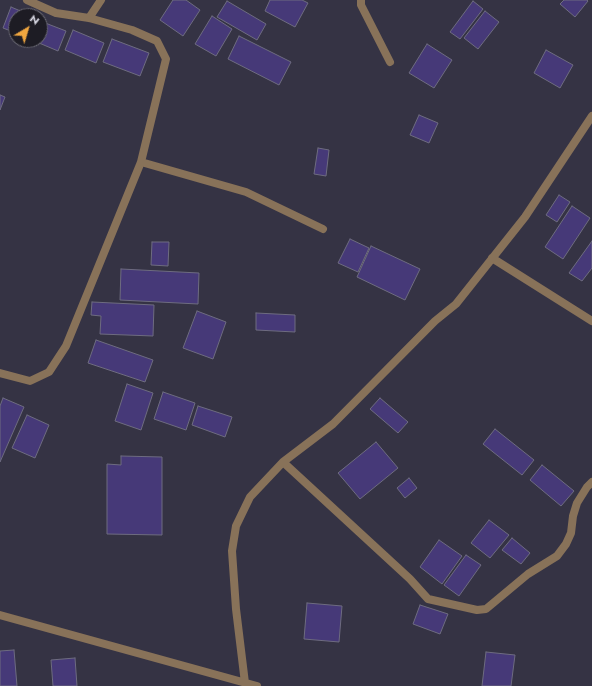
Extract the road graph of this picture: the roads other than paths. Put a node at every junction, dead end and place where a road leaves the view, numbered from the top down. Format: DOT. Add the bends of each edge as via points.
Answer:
graph roads {
  1 [pos="27,0"];
  2 [pos="101,0"];
  3 [pos="361,0"];
  4 [pos="89,18"];
  5 [pos="390,62"];
  6 [pos="592,116"];
  7 [pos="141,162"];
  8 [pos="323,229"];
  9 [pos="492,258"];
  10 [pos="592,321"];
  11 [pos="0,373"];
  12 [pos="283,462"];
  13 [pos="592,482"];
  14 [pos="0,615"];
  15 [pos="245,683"];
  16 [pos="257,686"];
  1 -- 4 [label="street" via="56,13"];
  2 -- 4 [label="street"];
  3 -- 5 [label="street"];
  4 -- 7 [label="street" via="132,30 157,41 166,59"];
  6 -- 9 [label="street" via="525,217"];
  7 -- 8 [label="street" via="246,192"];
  7 -- 11 [label="street" via="66,346 49,372 30,381"];
  9 -- 10 [label="street"];
  9 -- 12 [label="street" via="456,304 434,321 333,424"];
  12 -- 13 [label="street" via="410,579 428,599 477,610 486,609 528,574 557,556 571,533 577,503"];
  12 -- 15 [label="street" via="250,497 236,526 232,551"];
  14 -- 15 [label="street"];
  15 -- 16 [label="street"];
}
